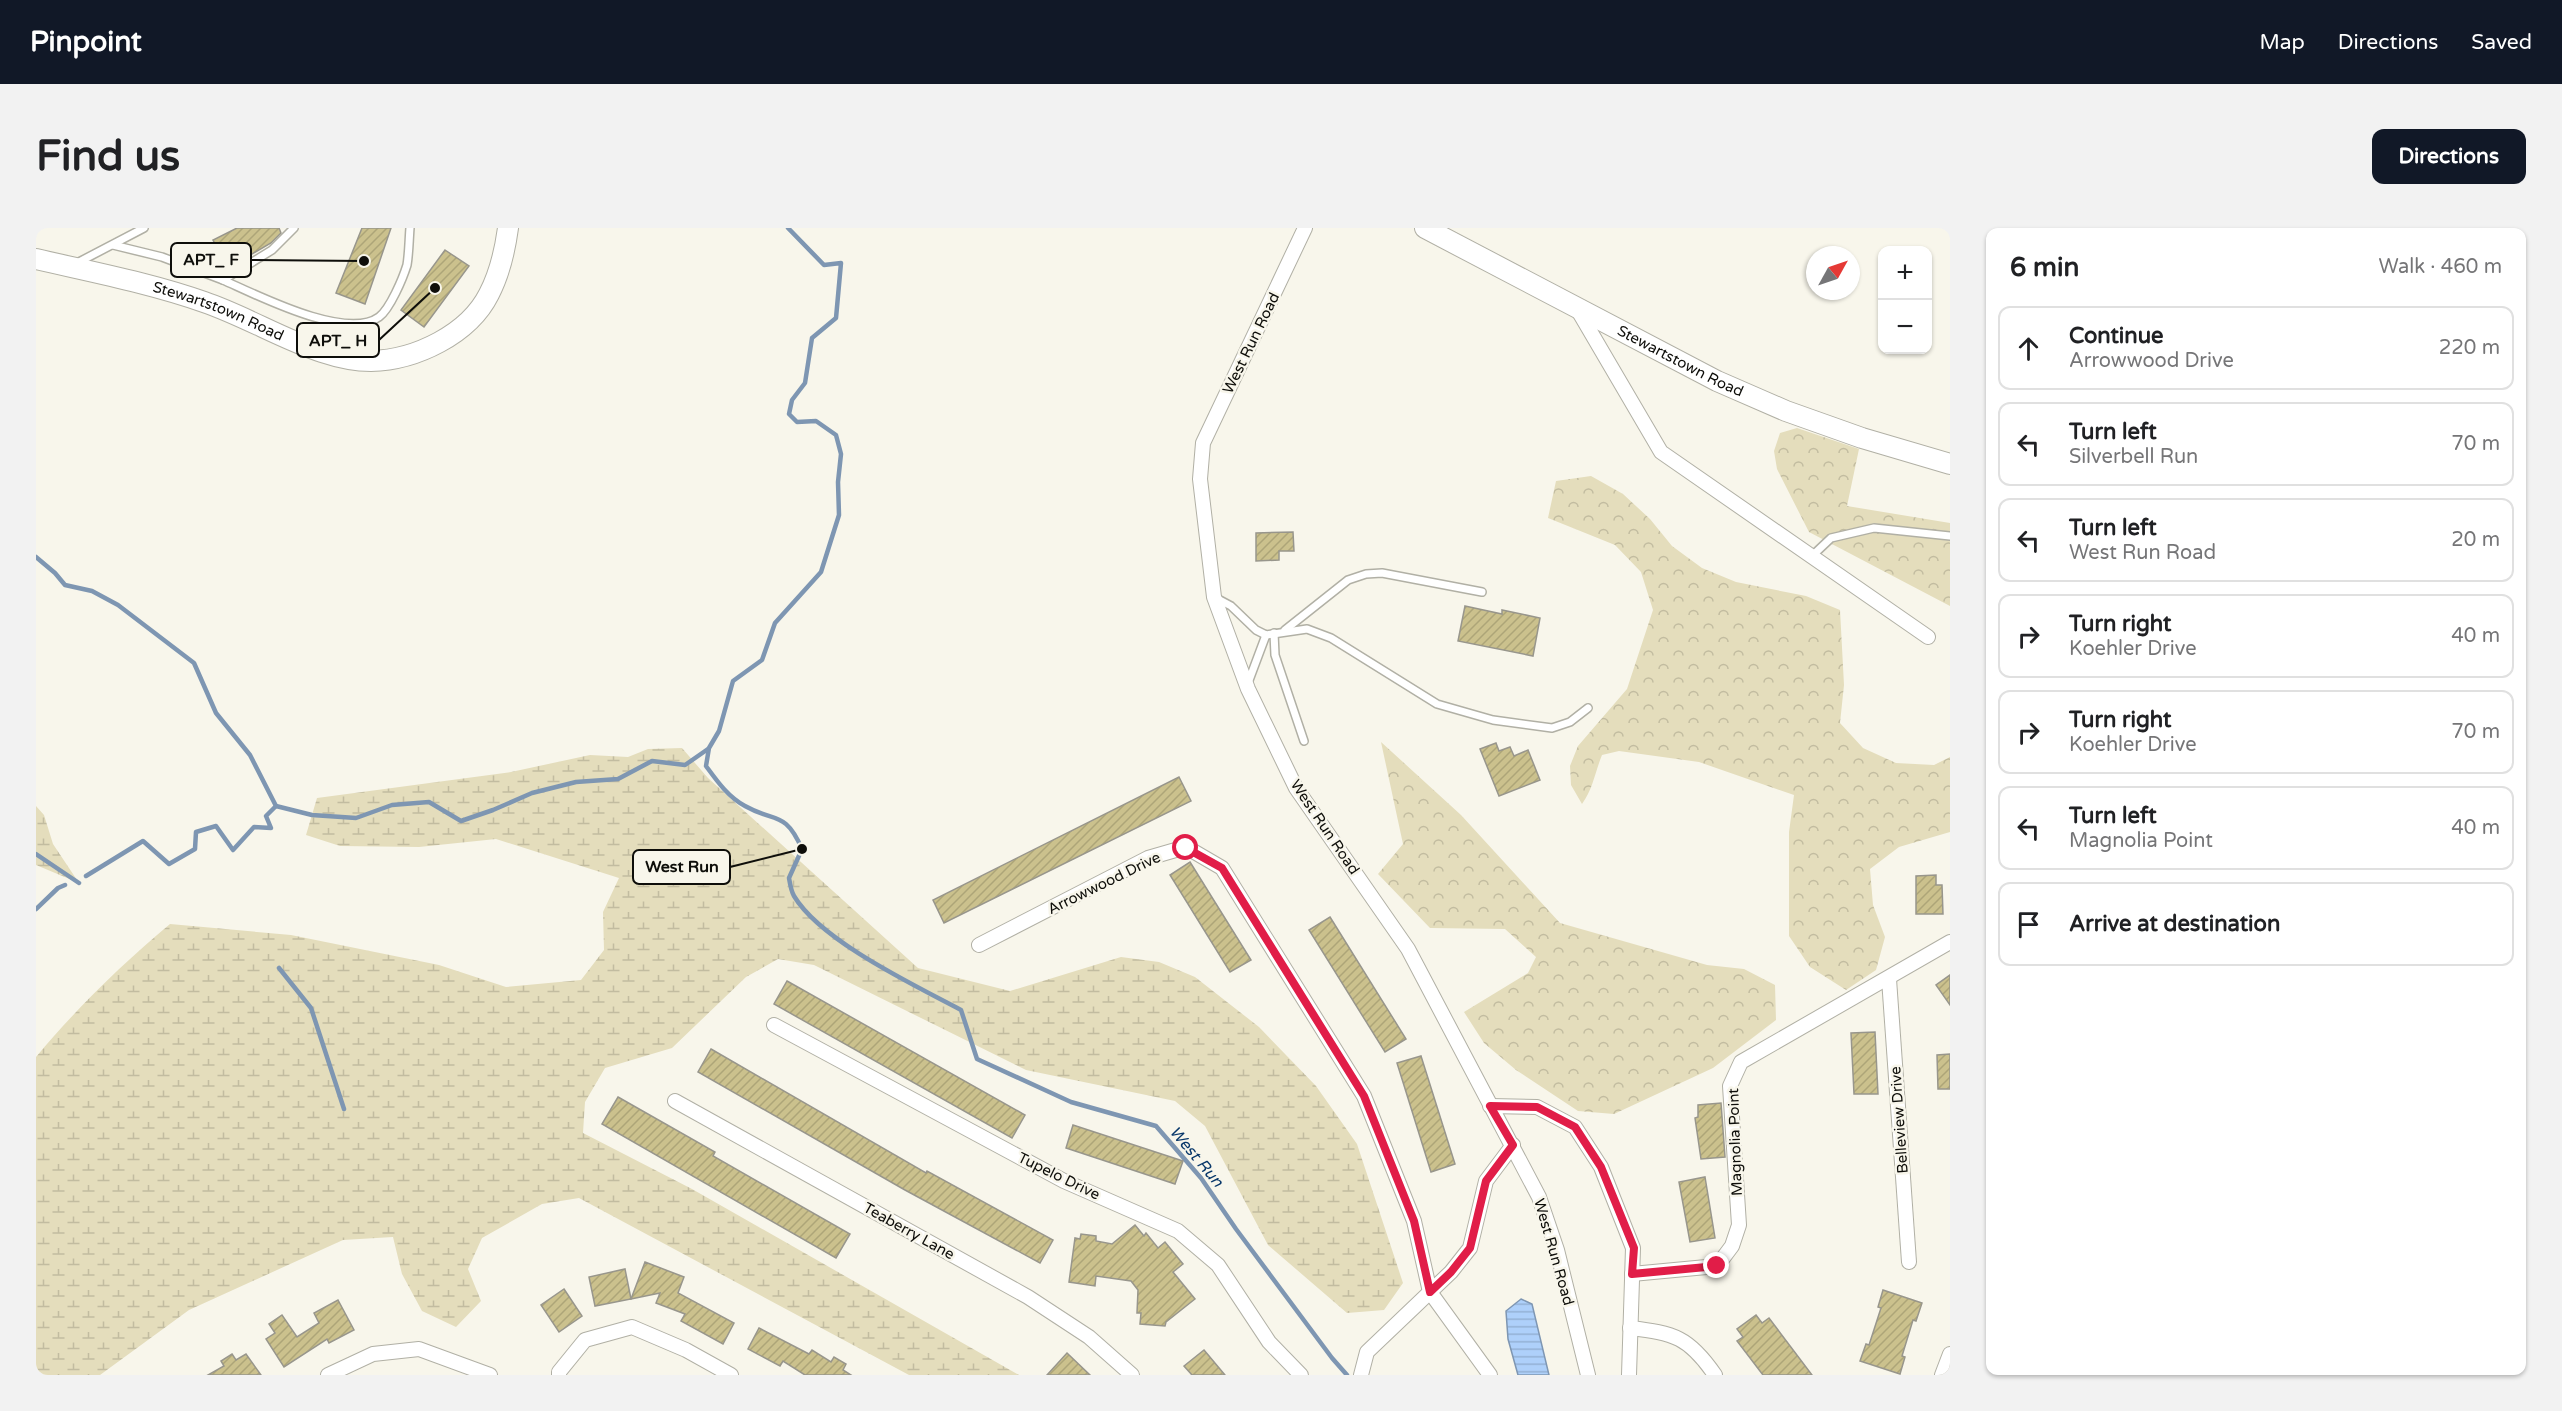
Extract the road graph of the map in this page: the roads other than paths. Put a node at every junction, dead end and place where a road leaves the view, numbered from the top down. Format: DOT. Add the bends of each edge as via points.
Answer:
graph roads {
  1 [pos="144,228"];
  2 [pos="294,228"];
  3 [pos="410,228"];
  4 [pos="508,228"];
  5 [pos="1305,228"];
  6 [pos="1425,228"];
  7 [pos="113,245"];
  8 [pos="36,259"];
  9 [pos="69,267"];
  10 [pos="223,280"];
  11 [pos="1576,307"];
  12 [pos="1950,464"];
  13 [pos="1950,536"];
  14 [pos="1812,556"];
  15 [pos="1482,592"];
  16 [pos="1214,597"];
  17 [pos="1283,632"];
  18 [pos="1270,634"];
  19 [pos="1928,637"];
  20 [pos="1247,685"];
  21 [pos="1588,708"];
  22 [pos="1304,741"];
  23 [pos="1950,942"];
  24 [pos="979,945"];
  25 [pos="1889,979"];
  26 [pos="774,1025"];
  27 [pos="675,1101"];
  28 [pos="1490,1106"];
  29 [pos="1513,1145"];
  30 [pos="1909,1262"];
  31 [pos="1632,1274"];
  32 [pos="1430,1292"];
  33 [pos="1630,1328"];
  34 [pos="1950,1354"];
  35 [pos="328,1375"];
  36 [pos="490,1375"];
  37 [pos="559,1375"];
  38 [pos="731,1375"];
  39 [pos="1132,1375"];
  40 [pos="1300,1375"];
  41 [pos="1360,1375"];
  42 [pos="1490,1375"];
  43 [pos="1588,1375"];
  44 [pos="1629,1375"];
  45 [pos="1715,1375"];
  46 [pos="1942,1375"];
  1 -- 7 [label="lane"];
  2 -- 10 [label="lane" via="272,250"];
  3 -- 10 [label="lane" via="402,275 381,316 370,322 325,320"];
  4 -- 9 [label="street, Stewartstown Road" via="496,279 476,312 443,340 396,359 348,358 322,352 221,308"];
  5 -- 16 [label="street, West Run Road" via="1203,443 1200,478"];
  6 -- 11 [label="street, Stewartstown Road"];
  7 -- 9 [label="lane"];
  7 -- 10 [label="lane" via="162,257"];
  8 -- 9 [label="street, Stewartstown Road"];
  11 -- 12 [label="street, Stewartstown Road" via="1717,381 1786,411"];
  11 -- 14 [label="street" via="1661,452"];
  13 -- 14 [label="lane" via="1874,528 1831,538"];
  14 -- 19 [label="street"];
  15 -- 17 [label="lane" via="1382,573 1366,574 1348,580"];
  16 -- 18 [label="lane" via="1231,606 1256,630"];
  16 -- 20 [label="street, West Run Road"];
  17 -- 18 [label="lane"];
  17 -- 21 [label="lane" via="1307,629 1331,638 1437,704 1492,720 1552,728 1570,722"];
  18 -- 20 [label="lane"];
  18 -- 22 [label="lane"];
  20 -- 28 [label="street, West Run Road" via="1296,788 1408,949"];
  23 -- 25 [label="street"];
  24 -- 32 [label="street, Arrowwood Drive" via="1148,858 1186,848 1222,868 1364,1096 1414,1221"];
  25 -- 30 [label="street, Belleview Drive"];
  25 -- 31 [label="street, Magnolia Point" via="1741,1062 1731,1086 1739,1225 1732,1246 1717,1266"];
  26 -- 40 [label="street, Tupelo Drive" via="1064,1181 1178,1231 1218,1265 1269,1342"];
  27 -- 39 [label="street, Teaberry Lane" via="1028,1297 1089,1337"];
  28 -- 29 [label="street, West Run Road"];
  28 -- 31 [label="street" via="1537,1107 1575,1127 1601,1167 1634,1248"];
  29 -- 32 [label="street" via="1486,1181 1470,1248"];
  29 -- 43 [label="street, West Run Road" via="1543,1207"];
  31 -- 33 [label="street"];
  32 -- 41 [label="street" via="1367,1352"];
  32 -- 42 [label="street"];
  33 -- 44 [label="street"];
  33 -- 45 [label="street" via="1677,1336 1694,1348"];
  34 -- 46 [label="street"];
  35 -- 36 [label="street" via="373,1354 419,1349"];
  37 -- 38 [label="street" via="585,1340 632,1327"];
}
